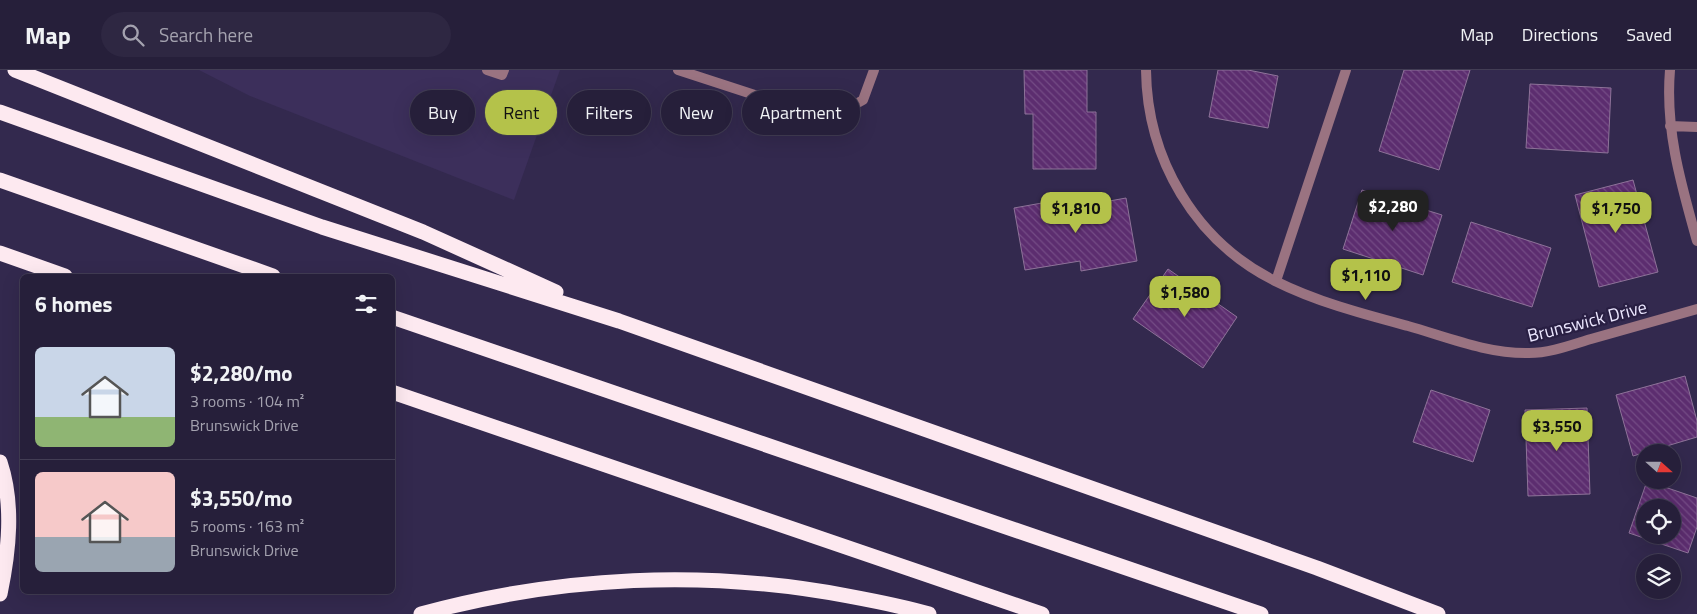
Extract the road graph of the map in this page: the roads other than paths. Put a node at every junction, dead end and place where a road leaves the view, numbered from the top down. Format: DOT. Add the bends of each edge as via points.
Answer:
graph roads {
  1 [pos="15,70"];
  2 [pos="487,70"];
  3 [pos="504,70"];
  4 [pos="678,70"];
  5 [pos="874,70"];
  6 [pos="1146,70"];
  7 [pos="1346,70"];
  8 [pos="1670,70"];
  9 [pos="0,112"];
  10 [pos="1670,126"];
  11 [pos="1697,127"];
  12 [pos="0,180"];
  13 [pos="1697,241"];
  14 [pos="0,253"];
  15 [pos="60,274"];
  16 [pos="266,274"];
  17 [pos="1276,281"];
  18 [pos="1697,310"];
  19 [pos="395,318"];
  20 [pos="619,321"];
  21 [pos="395,393"];
  22 [pos="0,462"];
  23 [pos="0,594"];
  24 [pos="421,614"];
  25 [pos="929,614"];
  26 [pos="1042,614"];
  27 [pos="1261,614"];
  28 [pos="1438,614"];
  1 -- 20 [label="highway" via="423,232"];
  2 -- 3 [label="street" via="502,75"];
  4 -- 5 [label="street" via="829,119 863,100"];
  6 -- 17 [label="street, Brunswick Drive" via="1149,112 1157,143 1186,204 1229,251"];
  7 -- 17 [label="street"];
  8 -- 10 [label="street"];
  9 -- 20 [label="highway" via="322,226"];
  10 -- 11 [label="street"];
  10 -- 13 [label="street"];
  12 -- 16 [label="highway"];
  14 -- 15 [label="highway"];
  17 -- 18 [label="street, Brunswick Drive" via="1369,315 1515,354 1549,351"];
  19 -- 27 [label="highway"];
  20 -- 28 [label="highway"];
  21 -- 26 [label="highway"];
  22 -- 23 [label="highway" via="7,483 8,555"];
  24 -- 25 [label="highway" via="539,590 657,578 712,579 804,588"];
}
